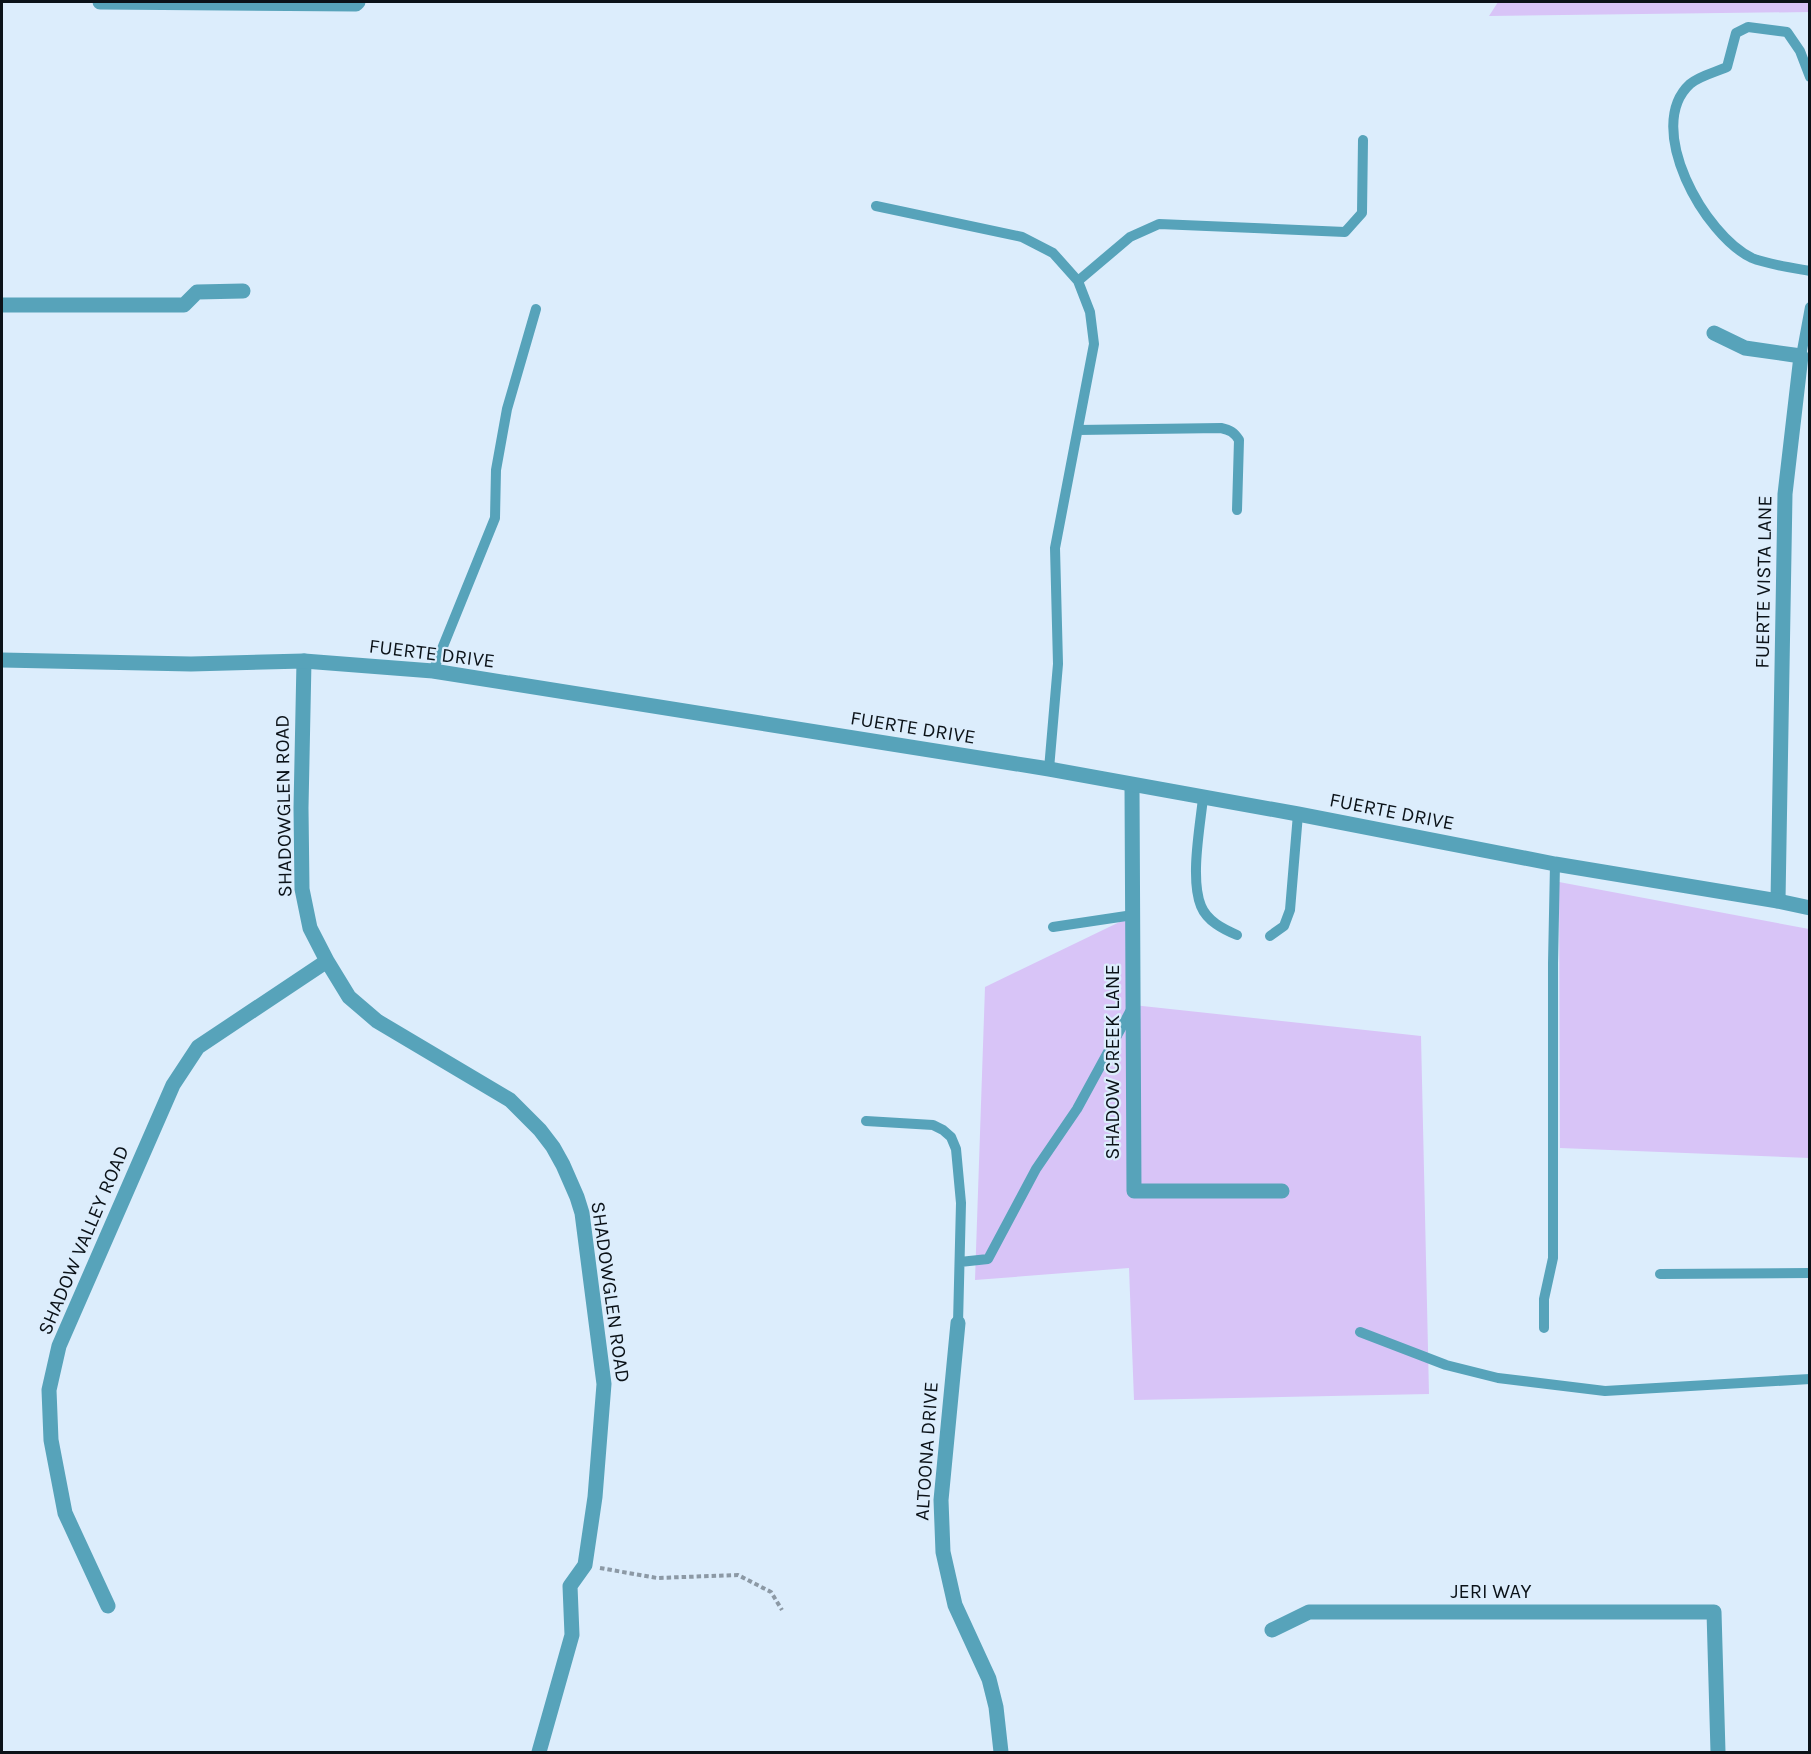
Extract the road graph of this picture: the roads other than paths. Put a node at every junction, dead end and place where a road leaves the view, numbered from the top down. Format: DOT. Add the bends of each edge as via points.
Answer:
graph roads {
  1 [pos="100,2"];
  2 [pos="358,2"];
  3 [pos="1809,77"];
  4 [pos="1363,140"];
  5 [pos="876,206"];
  6 [pos="1809,271"];
  7 [pos="1078,281"];
  8 [pos="243,291"];
  9 [pos="2,305"];
  10 [pos="1809,307"];
  11 [pos="536,309"];
  12 [pos="1714,333"];
  13 [pos="1801,356"];
  14 [pos="1078,430"];
  15 [pos="1237,510"];
  16 [pos="2,660"];
  17 [pos="304,661"];
  18 [pos="433,671"];
  19 [pos="1049,769"];
  20 [pos="1132,786"];
  21 [pos="1203,798"];
  22 [pos="1298,814"];
  23 [pos="1555,864"];
  24 [pos="1778,901"];
  25 [pos="1809,908"];
  26 [pos="1132,915"];
  27 [pos="1053,927"];
  28 [pos="1237,935"];
  29 [pos="1270,936"];
  30 [pos="327,961"];
  31 [pos="1133,1005"];
  32 [pos="866,1121"];
  33 [pos="1282,1191"];
  34 [pos="960,1262"];
  35 [pos="1809,1273"];
  36 [pos="1660,1274"];
  37 [pos="958,1323"];
  38 [pos="1544,1328"];
  39 [pos="1360,1332"];
  40 [pos="1809,1379"];
  41 [pos="108,1606"];
  42 [pos="1272,1630"];
  43 [pos="539,1752"];
  44 [pos="1000,1752"];
  45 [pos="1718,1752"];
  1 -- 2 [label="street"];
  3 -- 6 [label="lane" via="1800,51 1787,32 1748,27 1736,33 1727,67 1691,83 1674,113 1677,158 1683,175 1699,206 1722,235 1752,258"];
  4 -- 7 [label="lane" via="1362,213 1345,232 1159,224 1130,237"];
  5 -- 7 [label="lane" via="1022,237 1053,253"];
  7 -- 14 [label="lane" via="1090,312 1094,344"];
  8 -- 9 [label="street" via="197,292 184,305"];
  10 -- 13 [label="lane"];
  11 -- 18 [label="lane" via="507,409 496,470 495,518"];
  12 -- 13 [label="street" via="1745,348"];
  13 -- 24 [label="street, FUERTE VISTA LANE" via="1785,494"];
  14 -- 15 [label="lane" via="1229,429 1239,440"];
  14 -- 19 [label="lane" via="1055,548 1058,664"];
  16 -- 17 [label="street, FUERTE DRIVE" via="191,664"];
  17 -- 18 [label="street, FUERTE DRIVE"];
  17 -- 30 [label="street, SHADOWGLEN ROAD" via="302,889 310,928"];
  18 -- 19 [label="street, FUERTE DRIVE"];
  19 -- 20 [label="street, FUERTE DRIVE"];
  20 -- 21 [label="street, FUERTE DRIVE"];
  20 -- 26 [label="street, SHADOW CREEK LANE"];
  21 -- 22 [label="street, FUERTE DRIVE"];
  21 -- 28 [label="lane" via="1197,871 1202,907 1218,926"];
  22 -- 23 [label="street, FUERTE DRIVE"];
  22 -- 29 [label="lane" via="1290,910 1284,926"];
  23 -- 24 [label="street, FUERTE DRIVE"];
  23 -- 38 [label="lane" via="1553,1258 1544,1299"];
  24 -- 25 [label="street, FUERTE DRIVE"];
  26 -- 27 [label="lane"];
  26 -- 31 [label="street, SHADOW CREEK LANE"];
  30 -- 41 [label="street, SHADOW VALLEY ROAD" via="198,1047 173,1085 59,1346 49,1390 51,1440 65,1513"];
  30 -- 43 [label="street, SHADOWGLEN ROAD" via="349,997 377,1022 510,1100 525,1114 552,1147 582,1213 604,1384 595,1497 585,1565 570,1586 572,1635"];
  31 -- 33 [label="street, SHADOW CREEK LANE" via="1134,1191"];
  31 -- 34 [label="lane" via="988,1259"];
  32 -- 34 [label="lane" via="933,1125 951,1137 956,1149 961,1203"];
  34 -- 37 [label="lane"];
  35 -- 36 [label="lane"];
  37 -- 44 [label="street, ALTOONA DRIVE" via="941,1500 943,1552 956,1605 989,1679"];
  39 -- 40 [label="lane" via="1446,1365 1498,1378 1605,1391"];
  42 -- 45 [label="street, JERI WAY" via="1309,1612 1714,1612"];
}
